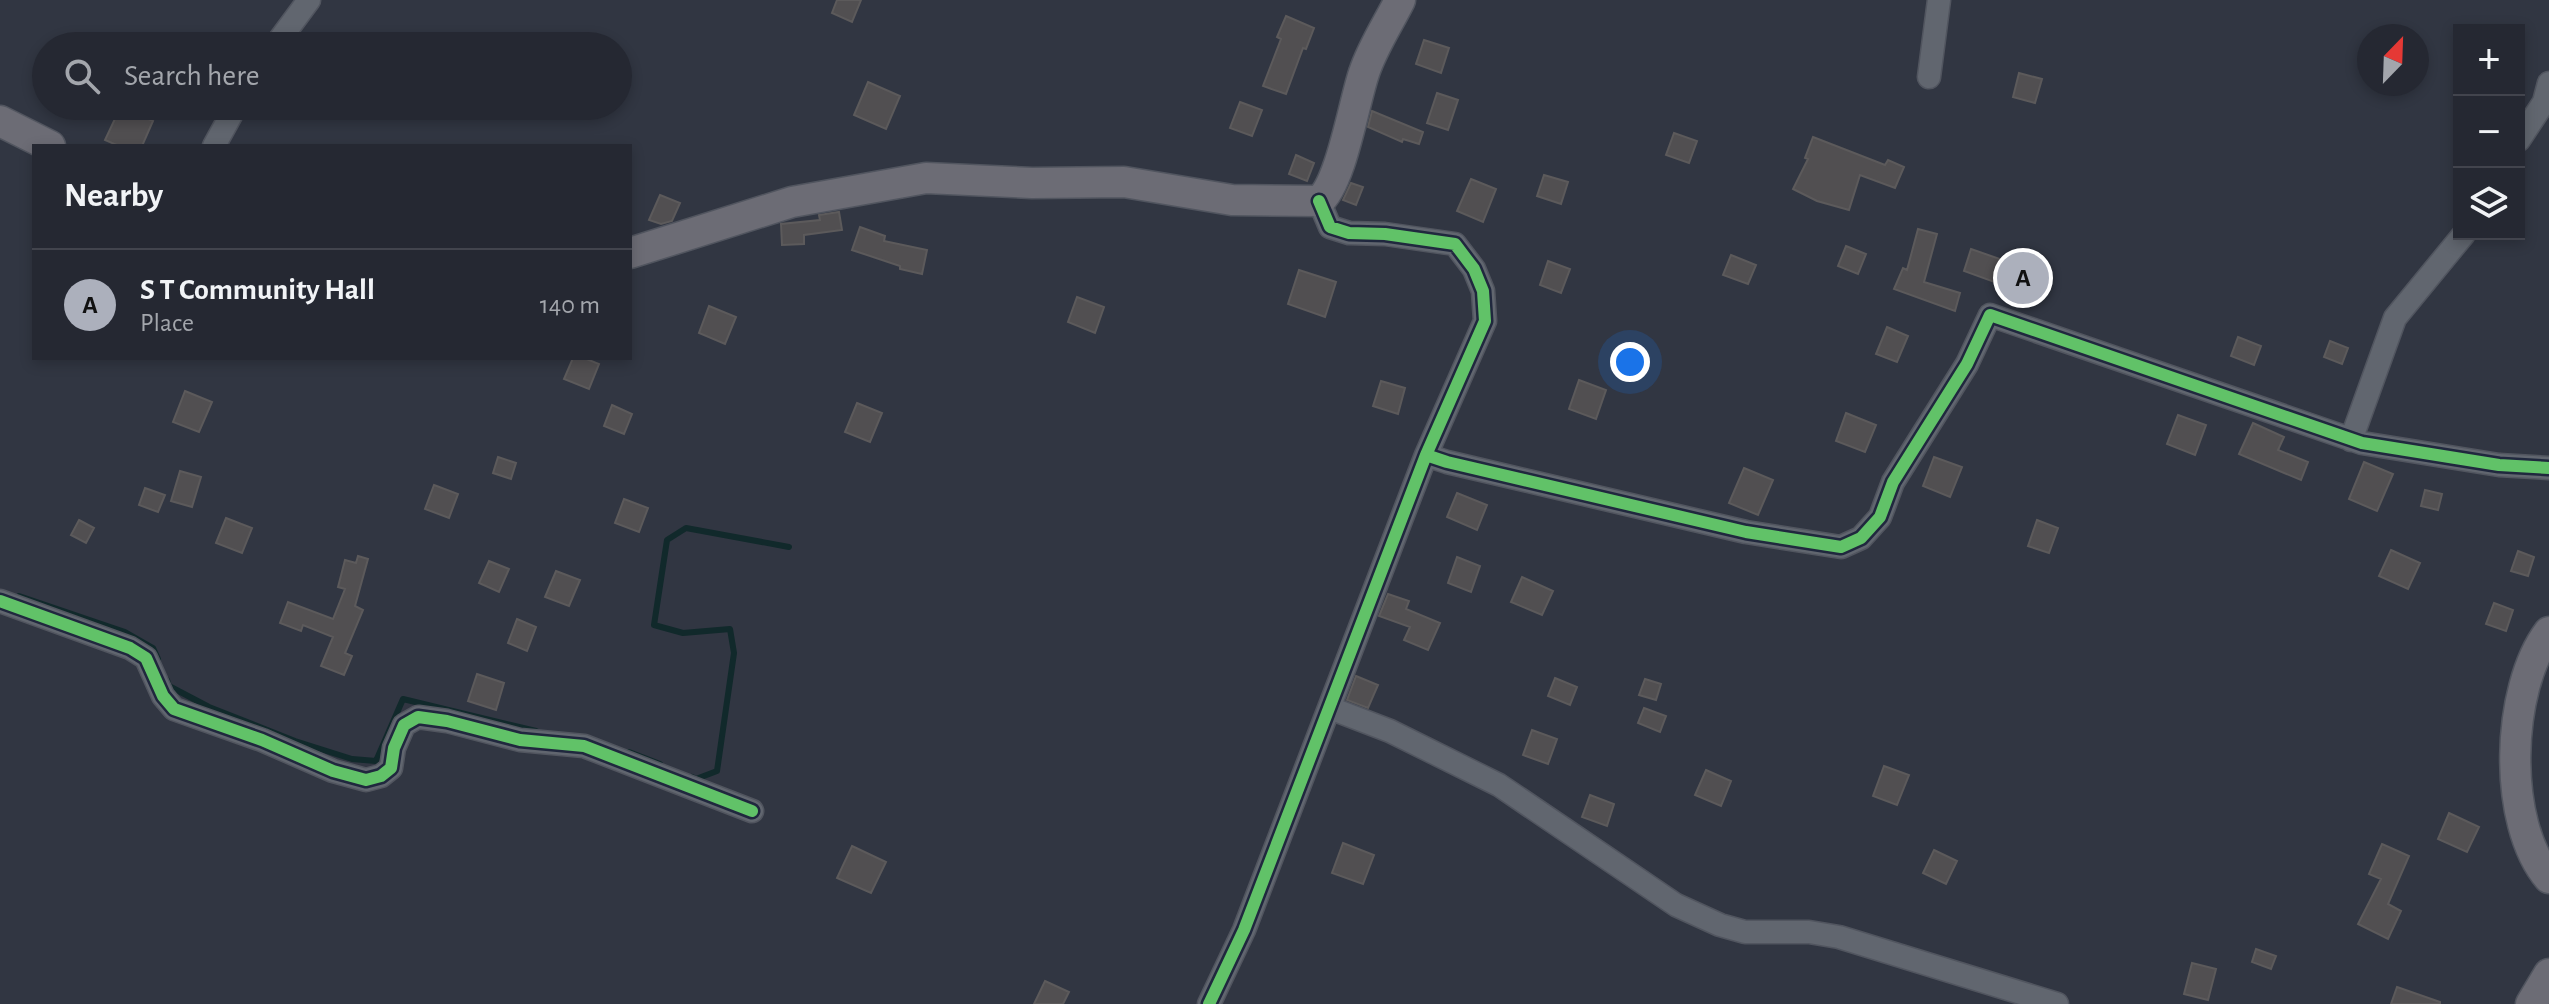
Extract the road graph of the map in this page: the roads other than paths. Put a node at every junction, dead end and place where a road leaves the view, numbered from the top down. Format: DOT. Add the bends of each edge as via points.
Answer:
graph roads {
  1 [pos="309,0"];
  2 [pos="1400,0"];
  3 [pos="1939,0"];
  4 [pos="285,32"];
  5 [pos="1929,77"];
  6 [pos="2549,83"];
  7 [pos="228,120"];
  8 [pos="0,121"];
  9 [pos="2525,131"];
  10 [pos="46,144"];
  11 [pos="215,144"];
  12 [pos="1319,201"];
  13 [pos="2459,240"];
  14 [pos="632,252"];
  15 [pos="2351,440"];
  16 [pos="1426,455"];
  17 [pos="2549,468"];
  18 [pos="0,601"];
  19 [pos="2549,632"];
  20 [pos="1330,708"];
  21 [pos="752,811"];
  22 [pos="2549,878"];
  23 [pos="2549,974"];
  24 [pos="1209,1004"];
  25 [pos="2057,1004"];
  26 [pos="2531,1004"];
  1 -- 4 [label="street"];
  2 -- 12 [label="main road" via="1364,70 1339,161 1327,195"];
  3 -- 5 [label="street"];
  6 -- 9 [label="street" via="2544,102"];
  7 -- 11 [label="street"];
  8 -- 10 [label="main road"];
  12 -- 14 [label="main road" via="1232,200 1124,182 926,178 792,202"];
  12 -- 16 [label="street" via="1330,227 1455,244 1474,269 1483,291 1485,321"];
  13 -- 15 [label="street" via="2395,318"];
  15 -- 16 [label="street" via="1990,315 1967,364 1893,482 1880,517 1861,538 1841,547 1746,532"];
  15 -- 17 [label="street" via="2499,465"];
  16 -- 20 [label="street"];
  18 -- 21 [label="street" via="130,648 146,658 174,709 333,771 366,780 381,776 391,768 404,725 418,717 520,740 584,746"];
  19 -- 22 [label="main road" via="2537,648 2523,692 2516,756 2521,824 2535,862"];
  20 -- 24 [label="street" via="1244,930"];
  20 -- 25 [label="street" via="1499,785 1676,905 1720,925 1745,932 1839,937"];
  23 -- 26 [label="main road"];
}
